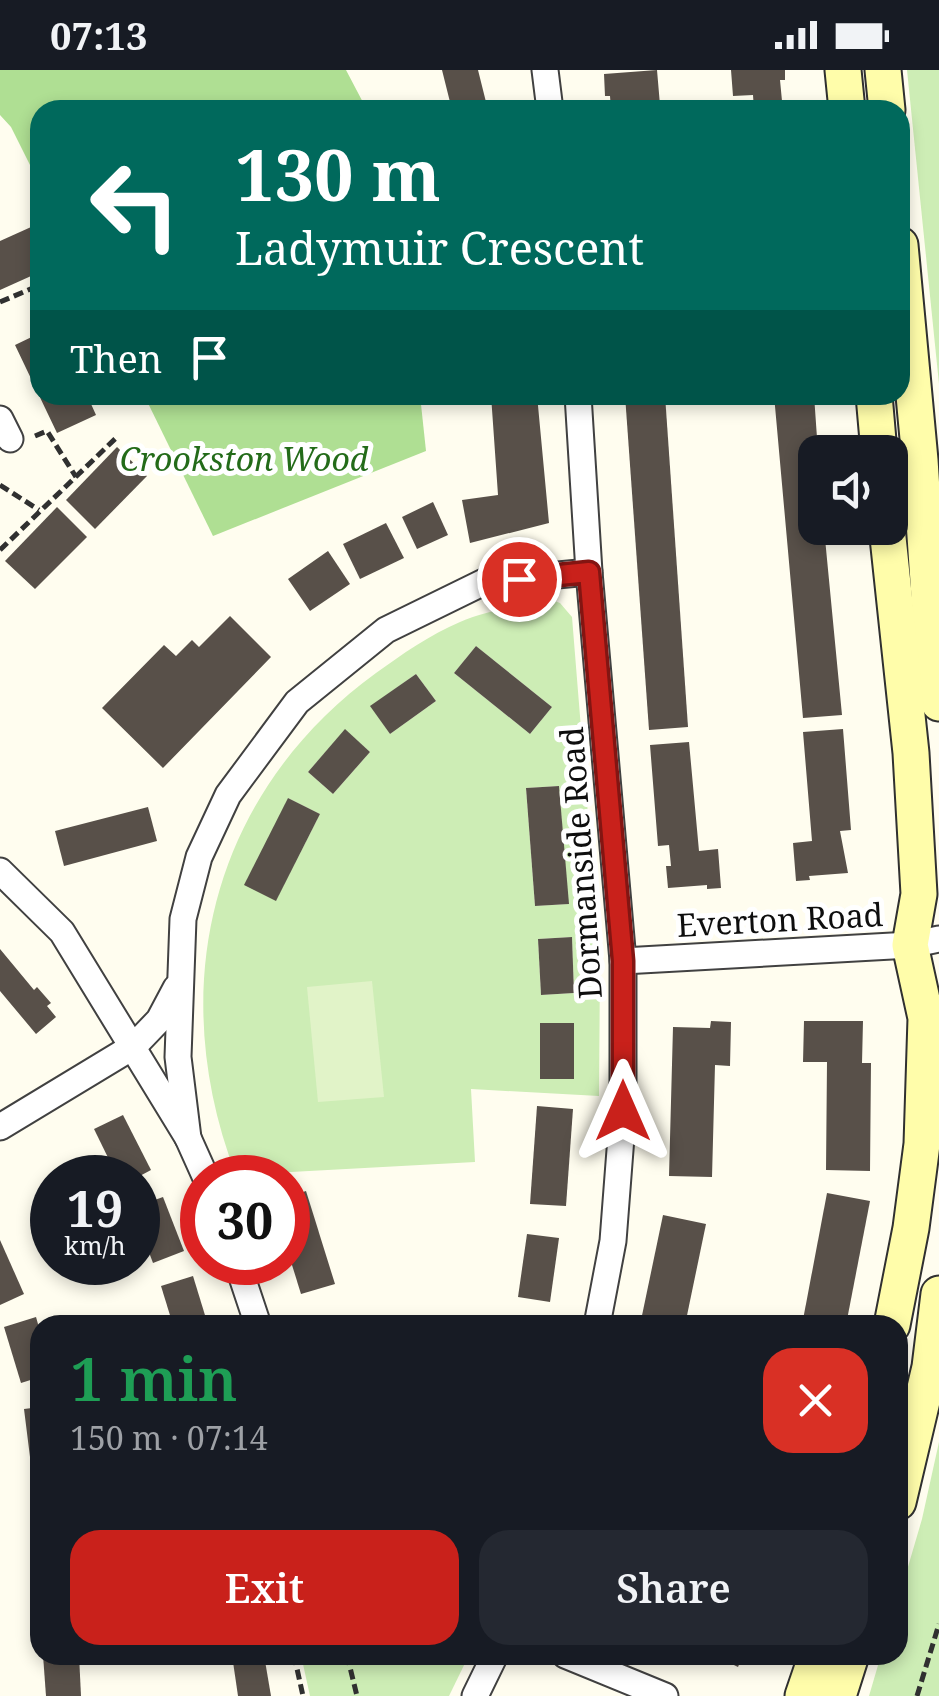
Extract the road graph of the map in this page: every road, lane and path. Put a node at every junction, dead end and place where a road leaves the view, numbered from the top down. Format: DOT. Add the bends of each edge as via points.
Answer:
graph roads {
  1 [pos="545,70"];
  2 [pos="843,70"];
  3 [pos="884,70"];
  4 [pos="549,100"];
  5 [pos="846,100"];
  6 [pos="886,100"];
  7 [pos="30,289"];
  8 [pos="0,302"];
  9 [pos="910,352"];
  10 [pos="579,405"];
  11 [pos="875,405"];
  12 [pos="5,429"];
  13 [pos="878,435"];
  14 [pos="117,437"];
  15 [pos="76,477"];
  16 [pos="0,485"];
  17 [pos="40,511"];
  18 [pos="889,545"];
  19 [pos="0,550"];
  20 [pos="589,572"];
  21 [pos="939,702"];
  22 [pos="0,871"];
  23 [pos="924,942"];
  24 [pos="623,961"];
  25 [pos="178,983"];
  26 [pos="134,1046"];
  27 [pos="0,1128"];
  28 [pos="188,1138"];
  29 [pos="196,1155"];
  30 [pos="244,1285"];
  31 [pos="939,1294"];
  32 [pos="255,1315"];
  33 [pos="599,1315"];
  34 [pos="894,1315"];
  35 [pos="908,1460"];
  36 [pos="939,1624"];
  37 [pos="296,1665"];
  38 [pos="349,1665"];
  39 [pos="490,1665"];
  40 [pos="589,1665"];
  41 [pos="814,1665"];
  42 [pos="848,1665"];
  43 [pos="303,1696"];
  44 [pos="357,1696"];
  45 [pos="475,1696"];
  46 [pos="664,1696"];
  47 [pos="803,1696"];
  48 [pos="838,1696"];
  49 [pos="917,1696"];
  1 -- 4 [label="street"];
  2 -- 5 [label="street"];
  3 -- 6 [label="street"];
  7 -- 8 [label="path"];
  9 -- 21 [label="street"];
  10 -- 20 [label="street, Dormanside Road"];
  11 -- 13 [label="street"];
  12 -- 15 [label="path" via="19,444 47,431"];
  14 -- 15 [label="path"];
  15 -- 17 [label="path"];
  16 -- 17 [label="path"];
  17 -- 19 [label="path"];
  18 -- 23 [label="street"];
  20 -- 24 [label="street, Dormanside Road"];
  20 -- 25 [label="street" via="484,582 386,630 297,702 228,795 199,857 183,919"];
  22 -- 26 [label="street" via="62,932"];
  23 -- 24 [label="street, Everton Road"];
  23 -- 34 [label="street" via="922,1144"];
  24 -- 33 [label="street, Dormanside Road" via="623,1111 613,1241"];
  25 -- 26 [label="street"];
  25 -- 28 [label="street"];
  26 -- 27 [label="street"];
  26 -- 28 [label="street"];
  28 -- 29 [label="street"];
  30 -- 32 [label="street"];
  31 -- 35 [label="street"];
  36 -- 49 [label="path"];
  37 -- 43 [label="path"];
  38 -- 44 [label="path"];
  39 -- 45 [label="street"];
  40 -- 46 [label="street"];
  41 -- 47 [label="street"];
  42 -- 48 [label="street"];
}
